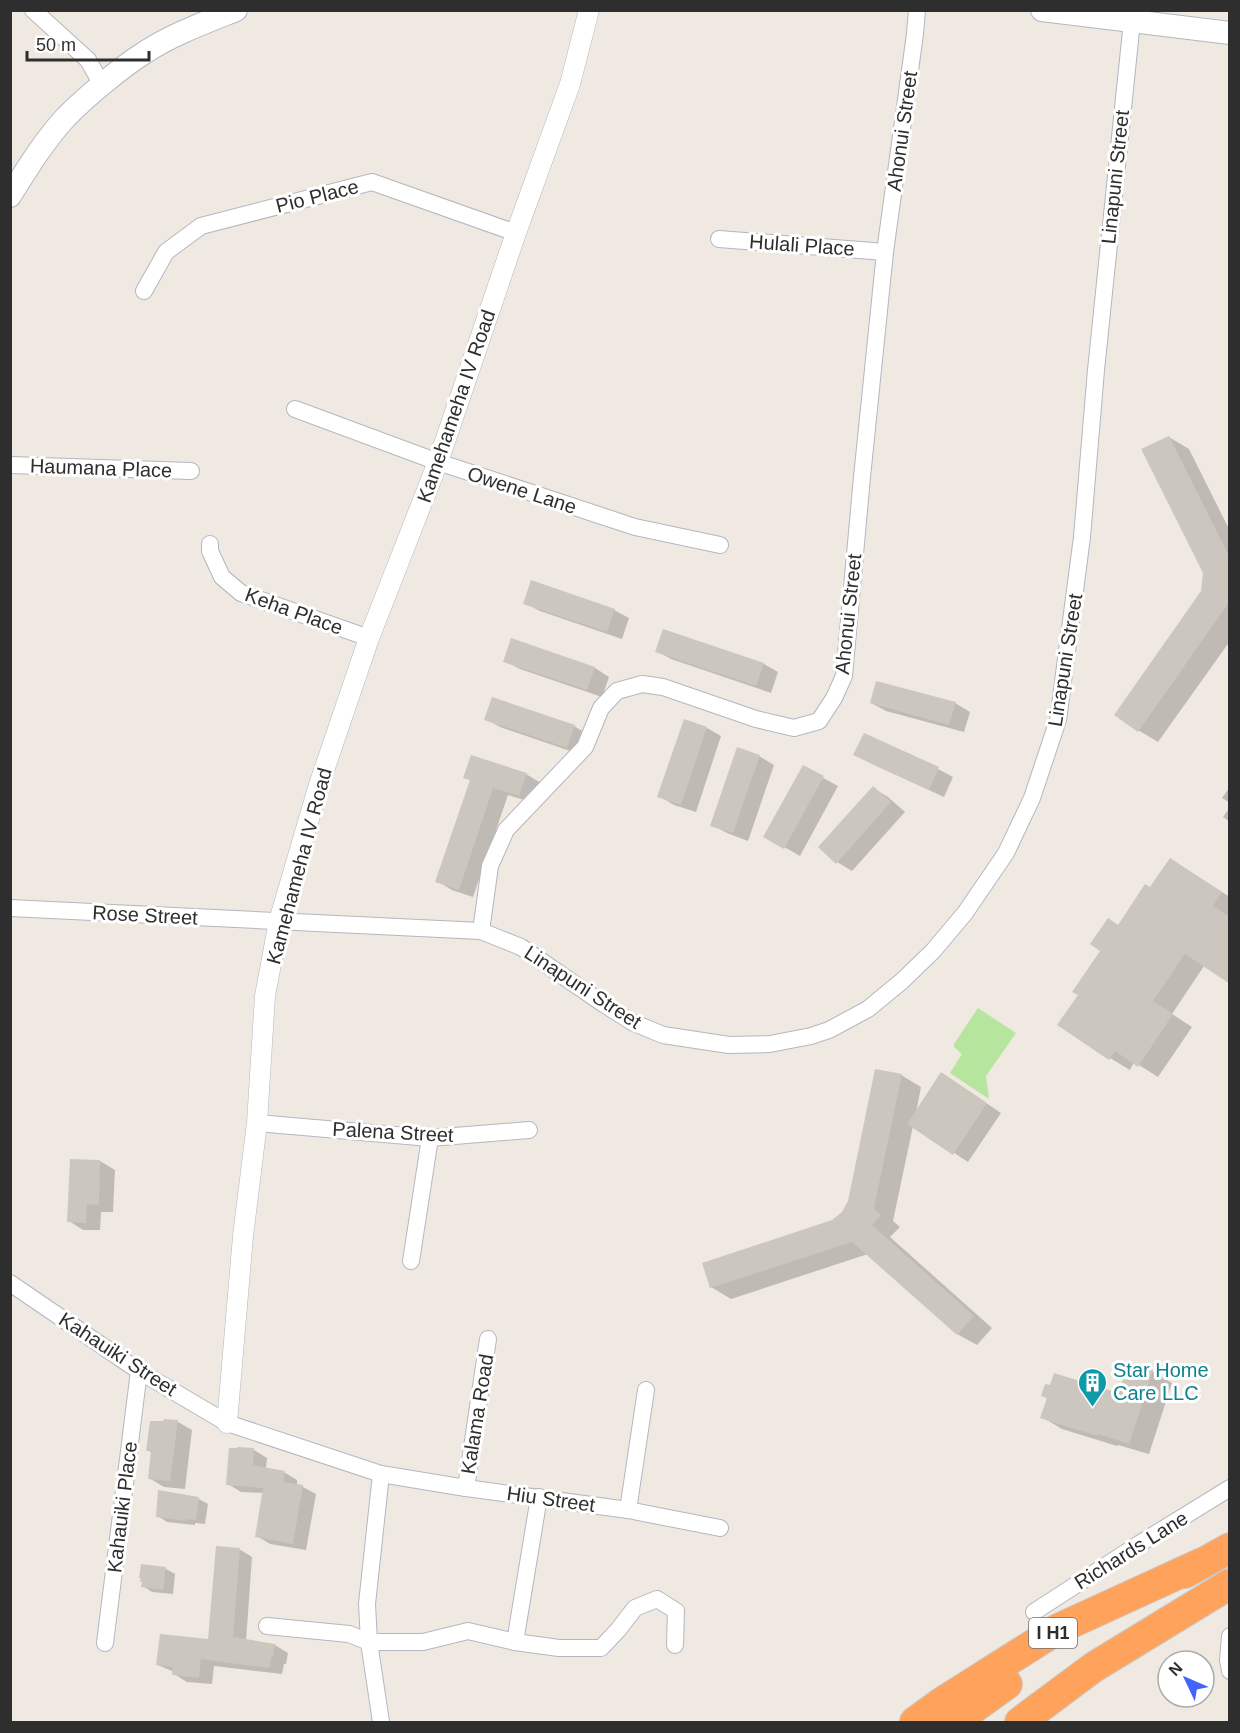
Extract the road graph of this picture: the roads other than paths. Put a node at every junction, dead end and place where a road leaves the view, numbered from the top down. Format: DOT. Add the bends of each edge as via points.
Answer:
graph roads {
  1 [pos="33,10"];
  2 [pos="236,10"];
  3 [pos="589,10"];
  4 [pos="917,10"];
  5 [pos="1042,10"];
  6 [pos="1076,13"];
  7 [pos="1132,21"];
  8 [pos="1230,33"];
  9 [pos="102,85"];
  10 [pos="10,196"];
  11 [pos="516,233"];
  12 [pos="719,239"];
  13 [pos="885,252"];
  14 [pos="144,291"];
  15 [pos="295,409"];
  16 [pos="438,462"];
  17 [pos="10,465"];
  18 [pos="191,471"];
  19 [pos="210,544"];
  20 [pos="720,545"];
  21 [pos="369,638"];
  22 [pos="10,908"];
  23 [pos="279,921"];
  24 [pos="481,931"];
  25 [pos="257,1123"];
  26 [pos="529,1130"];
  27 [pos="430,1138"];
  28 [pos="411,1261"];
  29 [pos="10,1283"];
  30 [pos="488,1339"];
  31 [pos="139,1371"];
  32 [pos="646,1390"];
  33 [pos="227,1423"];
  34 [pos="381,1474"];
  35 [pos="466,1488"];
  36 [pos="1230,1488"];
  37 [pos="539,1497"];
  38 [pos="628,1510"];
  39 [pos="720,1528"];
  40 [pos="1230,1548"];
  41 [pos="1202,1563"];
  42 [pos="1230,1584"];
  43 [pos="1034,1612"];
  44 [pos="267,1626"];
  45 [pos="1230,1636"];
  46 [pos="369,1642"];
  47 [pos="516,1642"];
  48 [pos="105,1643"];
  49 [pos="675,1645"];
  50 [pos="1230,1671"];
  51 [pos="381,1722"];
  52 [pos="915,1722"];
  53 [pos="954,1722"];
  54 [pos="1020,1722"];
  1 -- 9 [label="street" via="88,60"];
  2 -- 9 [label="main road" via="144,52"];
  3 -- 11 [label="street, Kamehameha IV Road" via="570,84"];
  4 -- 13 [label="street, Ahonui Street"];
  5 -- 6 [label="main road"];
  6 -- 7 [label="main road"];
  7 -- 8 [label="main road"];
  7 -- 24 [label="street, Linapuni Street" via="1082,537 1059,720 1032,798 1006,853 965,913 933,951 868,1009 830,1030 770,1044 729,1045 663,1035 632,1022 521,947"];
  9 -- 10 [label="main road" via="66,117"];
  11 -- 14 [label="street, Pio Place" via="372,182 201,226 166,252"];
  11 -- 16 [label="street, Kamehameha IV Road"];
  12 -- 13 [label="street, Hulali Place"];
  13 -- 24 [label="street, Ahonui Street" via="844,676 834,698 819,721 794,728 663,687 642,684 617,691 601,708 585,747 506,830 490,866"];
  15 -- 16 [label="street, Owene Lane"];
  16 -- 20 [label="street, Owene Lane" via="635,527"];
  16 -- 21 [label="street, Kamehameha IV Road"];
  17 -- 18 [label="street, Haumana Place"];
  19 -- 21 [label="street, Keha Place" via="222,577 241,593"];
  21 -- 23 [label="street, Kamehameha IV Road" via="318,788"];
  22 -- 23 [label="street, Rose Street"];
  23 -- 24 [label="street, Linapuni Street"];
  23 -- 25 [label="street, Kamehameha IV Road" via="265,996"];
  25 -- 27 [label="street, Palena Street"];
  25 -- 33 [label="street, Kamehameha IV Road"];
  26 -- 27 [label="street, Palena Street"];
  27 -- 28 [label="street"];
  29 -- 31 [label="street, Kahauiki Street"];
  30 -- 35 [label="street, Kalama Road"];
  31 -- 33 [label="street, Kahauiki Street"];
  31 -- 48 [label="street, Kahauiki Place"];
  32 -- 38 [label="street"];
  33 -- 34 [label="street"];
  34 -- 35 [label="street, Hiu Street"];
  34 -- 46 [label="street" via="367,1604"];
  35 -- 37 [label="street, Hiu Street"];
  36 -- 43 [label="street, Richards Lane"];
  37 -- 38 [label="street, Hiu Street"];
  37 -- 47 [label="street"];
  38 -- 39 [label="street, Hiu Street"];
  40 -- 41 [label="highway, I H1"];
  41 -- 52 [label="highway, I H1" via="1058,1629"];
  41 -- 53 [label="highway" via="1080,1634"];
  42 -- 54 [label="highway, I H1" via="1094,1667"];
  44 -- 46 [label="street" via="349,1634"];
  45 -- 50 [label="street"];
  46 -- 47 [label="street" via="423,1642 468,1631"];
  46 -- 51 [label="street"];
  47 -- 49 [label="street" via="602,1648 635,1608 657,1599 676,1611"];
}
